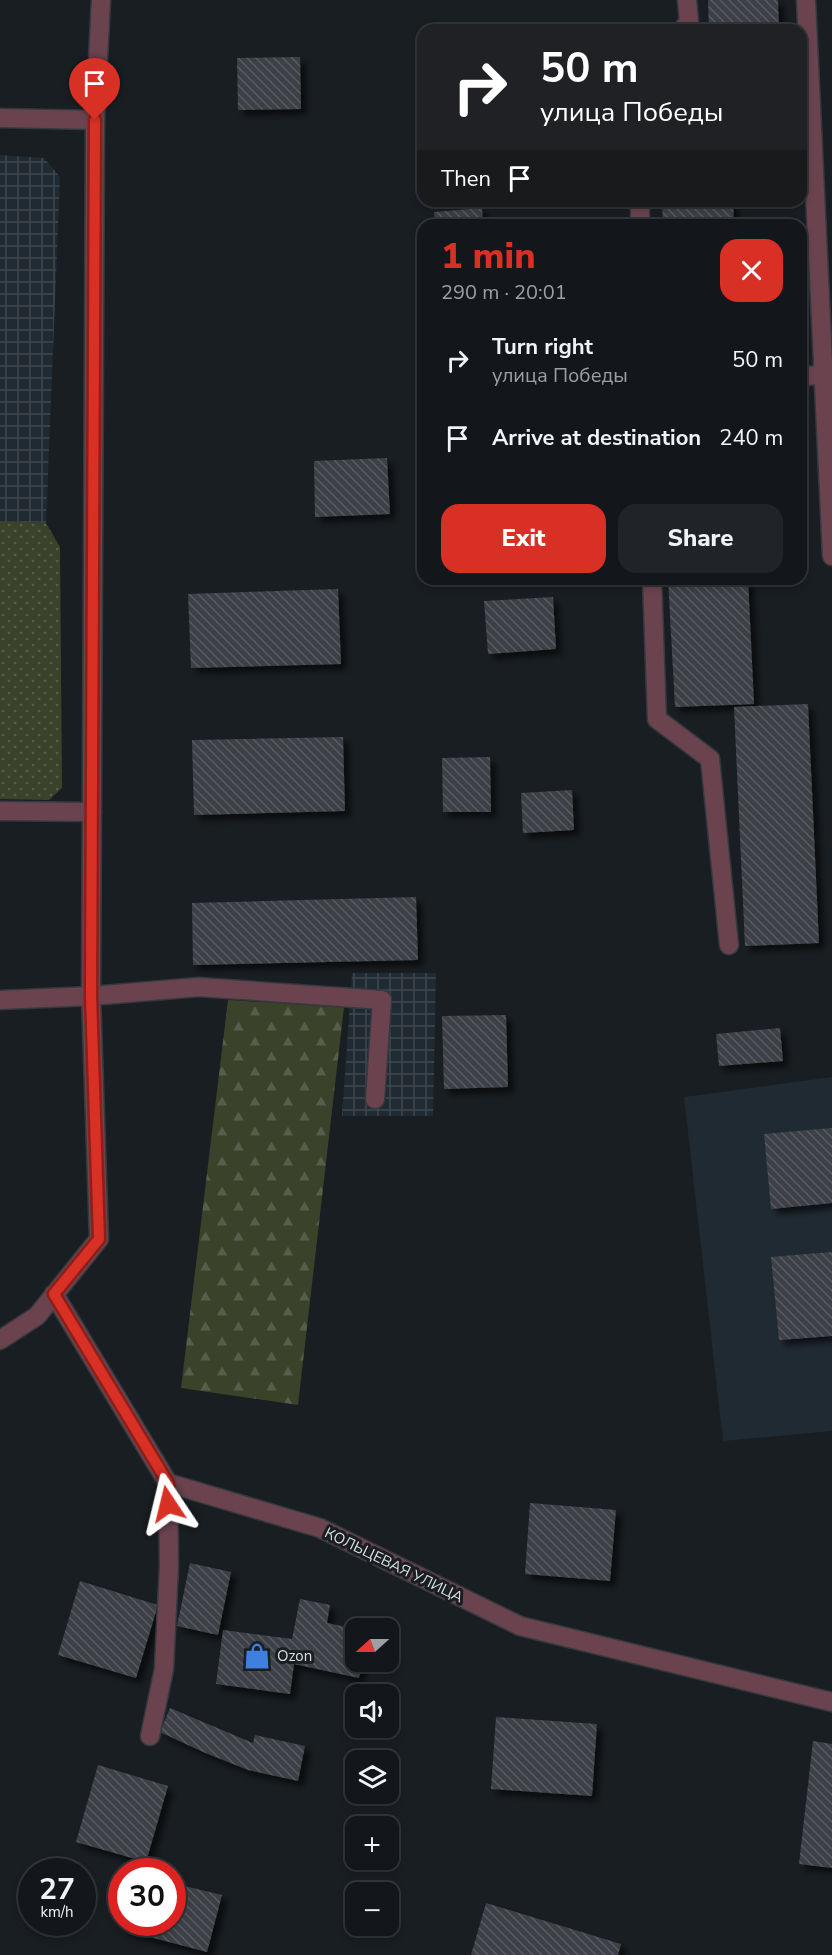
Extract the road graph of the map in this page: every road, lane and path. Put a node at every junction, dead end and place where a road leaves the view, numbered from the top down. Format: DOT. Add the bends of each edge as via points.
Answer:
graph roads {
  1 [pos="101,0"];
  2 [pos="687,0"];
  3 [pos="806,0"];
  4 [pos="687,24"];
  5 [pos="0,118"];
  6 [pos="95,120"];
  7 [pos="824,375"];
  8 [pos="807,376"];
  9 [pos="832,556"];
  10 [pos="652,585"];
  11 [pos="0,811"];
  12 [pos="92,812"];
  13 [pos="729,945"];
  14 [pos="91,996"];
  15 [pos="0,1000"];
  16 [pos="375,1099"];
  17 [pos="54,1294"];
  18 [pos="0,1340"];
  19 [pos="168,1483"];
  20 [pos="832,1702"];
  21 [pos="150,1736"];
  1 -- 6 [label="street"];
  2 -- 4 [label="street"];
  3 -- 7 [label="street"];
  5 -- 6 [label="street"];
  6 -- 12 [label="street"];
  7 -- 8 [label="street"];
  7 -- 9 [label="street"];
  10 -- 13 [label="street" via="657,719 710,759"];
  11 -- 12 [label="street"];
  12 -- 14 [label="street"];
  14 -- 15 [label="street"];
  14 -- 16 [label="street" via="199,987 382,1000"];
  14 -- 17 [label="street" via="99,1239"];
  17 -- 18 [label="street" via="37,1316"];
  17 -- 19 [label="street"];
  19 -- 20 [label="street, КОЛЬЦЕВАЯ УЛИЦА" via="320,1528 520,1626"];
  19 -- 21 [label="street" via="164,1669"];
}
